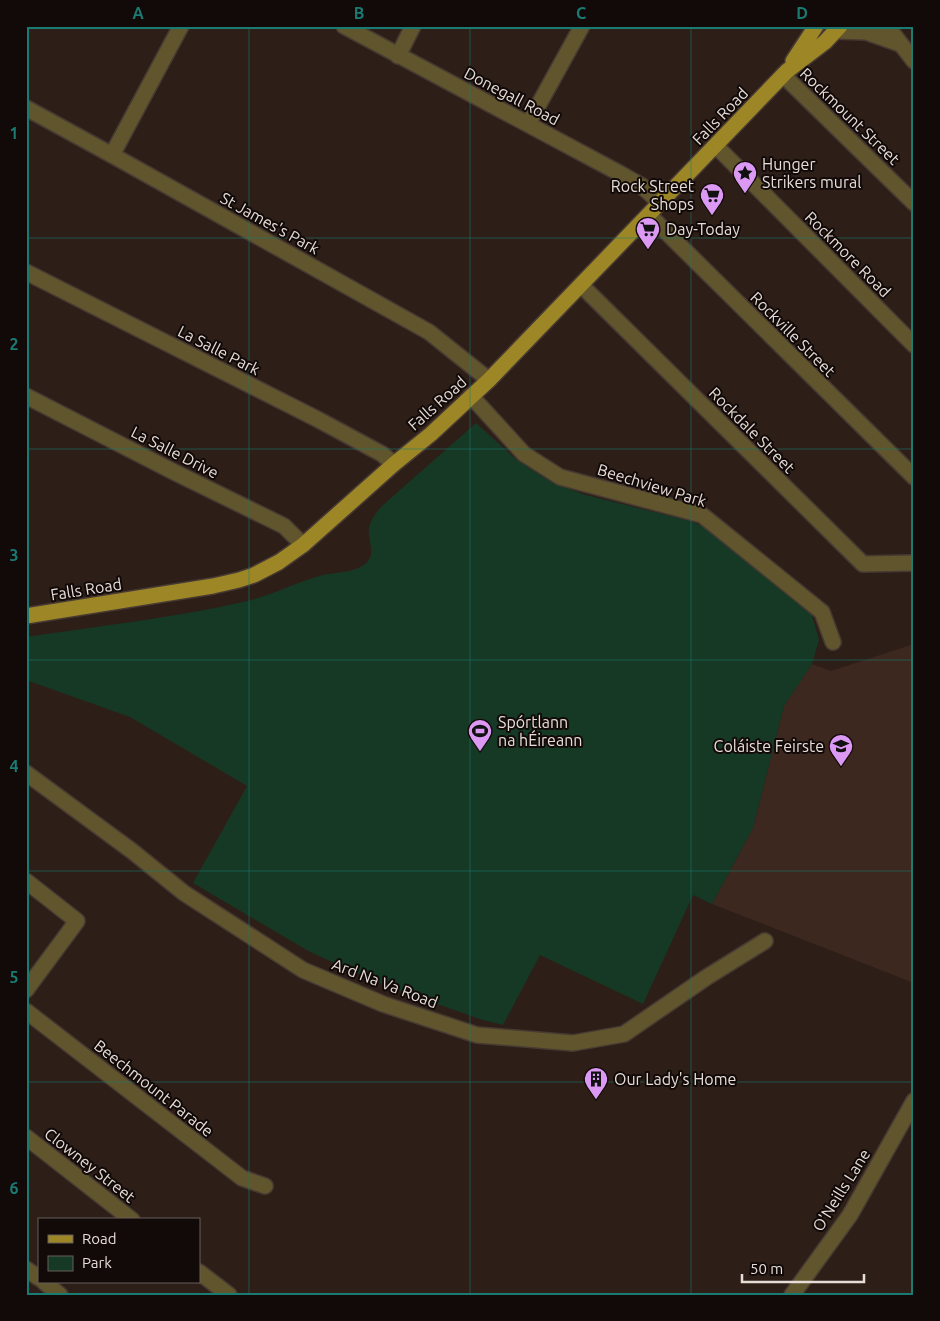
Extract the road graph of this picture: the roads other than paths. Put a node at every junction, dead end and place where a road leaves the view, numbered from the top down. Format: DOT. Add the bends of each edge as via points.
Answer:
graph roads {
  1 [pos="181,26"];
  2 [pos="344,26"];
  3 [pos="413,26"];
  4 [pos="582,26"];
  5 [pos="816,26"];
  6 [pos="887,26"];
  7 [pos="838,28"];
  8 [pos="900,44"];
  9 [pos="398,56"];
  10 [pos="914,62"];
  11 [pos="785,73"];
  12 [pos="26,108"];
  13 [pos="528,124"];
  14 [pos="716,146"];
  15 [pos="112,155"];
  16 [pos="660,203"];
  17 [pos="914,203"];
  18 [pos="648,215"];
  19 [pos="26,272"];
  20 [pos="581,285"];
  21 [pos="914,345"];
  22 [pos="489,380"];
  23 [pos="26,396"];
  24 [pos="472,396"];
  25 [pos="394,464"];
  26 [pos="914,477"];
  27 [pos="303,545"];
  28 [pos="914,563"];
  29 [pos="26,616"];
  30 [pos="833,642"];
  31 [pos="26,773"];
  32 [pos="26,881"];
  33 [pos="765,940"];
  34 [pos="26,990"];
  35 [pos="26,1011"];
  36 [pos="914,1101"];
  37 [pos="26,1137"];
  38 [pos="265,1186"];
  39 [pos="129,1218"];
  40 [pos="26,1269"];
  41 [pos="200,1273"];
  42 [pos="38,1277"];
  43 [pos="46,1284"];
  44 [pos="60,1295"];
  45 [pos="229,1295"];
  46 [pos="792,1295"];
  1 -- 15 [label="street"];
  2 -- 9 [label="street, Donegall Road"];
  3 -- 9 [label="street"];
  4 -- 13 [label="street"];
  5 -- 11 [label="main road, Falls Road"];
  6 -- 8 [label="street"];
  7 -- 8 [label="street" via="866,32"];
  7 -- 11 [label="main road, Falls Road"];
  8 -- 10 [label="street"];
  9 -- 13 [label="street, Donegall Road"];
  11 -- 14 [label="main road, Falls Road"];
  11 -- 17 [label="street, Rockmount Street"];
  12 -- 15 [label="street, St James's Park"];
  13 -- 16 [label="street, Donegall Road" via="642,186"];
  14 -- 16 [label="main road, Falls Road"];
  14 -- 21 [label="street, Rockmore Road"];
  15 -- 22 [label="street, St James's Park" via="429,332"];
  16 -- 18 [label="main road, Falls Road"];
  18 -- 20 [label="main road, Falls Road"];
  18 -- 26 [label="street, Rockville Street"];
  19 -- 25 [label="street, La Salle Park" via="319,420 382,454"];
  20 -- 22 [label="main road, Falls Road"];
  20 -- 28 [label="street, Rockdale Street" via="863,564"];
  22 -- 24 [label="main road, Falls Road"];
  23 -- 27 [label="street, La Salle Drive" via="284,526"];
  24 -- 25 [label="main road, Falls Road"];
  24 -- 30 [label="street, Beechview Park" via="524,454 560,476 702,515 822,612"];
  25 -- 27 [label="main road, Falls Road"];
  27 -- 29 [label="main road, Falls Road" via="279,562 239,580"];
  31 -- 33 [label="street, Ard Na Va Road" via="184,893 303,970 383,1004 477,1036 573,1043 624,1034"];
  32 -- 34 [label="street" via="77,920"];
  35 -- 38 [label="street, Beechmount Parade" via="242,1178"];
  36 -- 46 [label="street, O'Neills Lane" via="850,1215"];
  37 -- 39 [label="street, Clowney Street"];
  40 -- 42 [label="street"];
  41 -- 45 [label="street"];
  43 -- 44 [label="street"];
}
